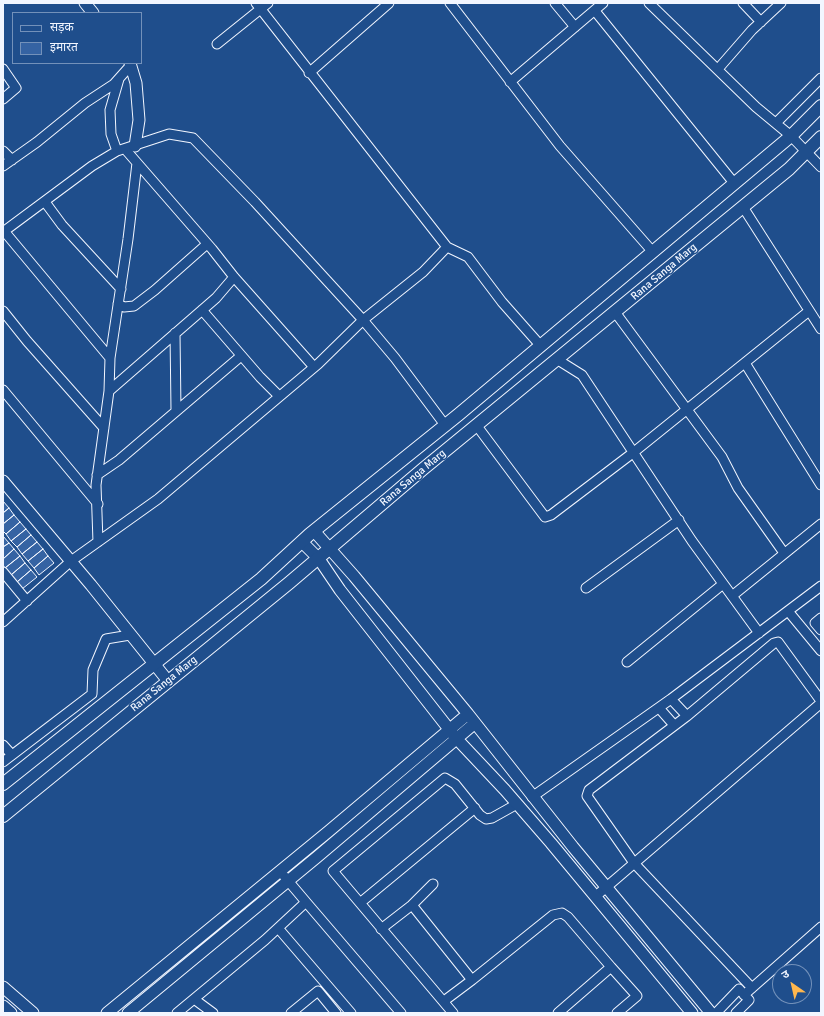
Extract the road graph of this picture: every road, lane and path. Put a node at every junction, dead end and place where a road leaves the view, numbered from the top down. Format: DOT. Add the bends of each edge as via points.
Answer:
graph roads {
  1 [pos="86,3"];
  2 [pos="268,3"];
  3 [pos="389,3"];
  4 [pos="450,3"];
  5 [pos="555,3"];
  6 [pos="603,3"];
  7 [pos="649,3"];
  8 [pos="743,3"];
  9 [pos="780,3"];
  10 [pos="258,6"];
  11 [pos="595,11"];
  12 [pos="92,12"];
  13 [pos="761,22"];
  14 [pos="575,27"];
  15 [pos="218,44"];
  16 [pos="130,64"];
  17 [pos="3,69"];
  18 [pos="718,69"];
  19 [pos="309,73"];
  20 [pos="119,78"];
  21 [pos="821,78"];
  22 [pos="510,82"];
  23 [pos="3,99"];
  24 [pos="821,106"];
  25 [pos="776,123"];
  26 [pos="791,136"];
  27 [pos="821,137"];
  28 [pos="126,149"];
  29 [pos="3,151"];
  30 [pos="805,152"];
  31 [pos="12,160"];
  32 [pos="137,163"];
  33 [pos="820,164"];
  34 [pos="3,166"];
  35 [pos="734,183"];
  36 [pos="45,202"];
  37 [pos="743,207"];
  38 [pos="4,231"];
  39 [pos="207,244"];
  40 [pos="447,247"];
  41 [pos="652,251"];
  42 [pos="234,277"];
  43 [pos="120,289"];
  44 [pos="118,304"];
  45 [pos="202,310"];
  46 [pos="3,311"];
  47 [pos="809,311"];
  48 [pos="615,312"];
  49 [pos="363,320"];
  50 [pos="821,329"];
  51 [pos="175,334"];
  52 [pos="540,345"];
  53 [pos="241,356"];
  54 [pos="110,358"];
  55 [pos="558,360"];
  56 [pos="745,363"];
  57 [pos="314,367"];
  58 [pos="3,390"];
  59 [pos="109,391"];
  60 [pos="279,396"];
  61 [pos="176,410"];
  62 [pos="686,410"];
  63 [pos="445,425"];
  64 [pos="477,426"];
  65 [pos="104,428"];
  66 [pos="634,452"];
  67 [pos="97,476"];
  68 [pos="3,481"];
  69 [pos="821,485"];
  70 [pos="98,504"];
  71 [pos="679,520"];
  72 [pos="821,524"];
  73 [pos="314,531"];
  74 [pos="98,542"];
  75 [pos="302,542"];
  76 [pos="330,549"];
  77 [pos="784,553"];
  78 [pos="319,559"];
  79 [pos="71,561"];
  80 [pos="3,572"];
  81 [pos="723,584"];
  82 [pos="821,586"];
  83 [pos="586,588"];
  84 [pos="732,596"];
  85 [pos="27,601"];
  86 [pos="788,611"];
  87 [pos="821,618"];
  88 [pos="3,622"];
  89 [pos="821,630"];
  90 [pos="759,633"];
  91 [pos="130,635"];
  92 [pos="821,651"];
  93 [pos="628,662"];
  94 [pos="153,663"];
  95 [pos="168,681"];
  96 [pos="671,699"];
  97 [pos="821,702"];
  98 [pos="659,708"];
  99 [pos="687,716"];
  100 [pos="471,719"];
  101 [pos="674,725"];
  102 [pos="453,733"];
  103 [pos="3,745"];
  104 [pos="12,755"];
  105 [pos="3,762"];
  106 [pos="3,784"];
  107 [pos="532,797"];
  108 [pos="517,804"];
  109 [pos="475,808"];
  110 [pos="3,816"];
  111 [pos="634,863"];
  112 [pos="280,871"];
  113 [pos="288,881"];
  114 [pos="434,884"];
  115 [pos="606,888"];
  116 [pos="596,896"];
  117 [pos="306,902"];
  118 [pos="360,903"];
  119 [pos="412,904"];
  120 [pos="821,927"];
  121 [pos="278,928"];
  122 [pos="382,929"];
  123 [pos="611,967"];
  124 [pos="472,980"];
  125 [pos="3,987"];
  126 [pos="752,988"];
  127 [pos="744,995"];
  128 [pos="194,999"];
  129 [pos="444,1002"];
  130 [pos="3,1006"];
  131 [pos="625,1006"];
  132 [pos="11,1013"];
  133 [pos="33,1013"];
  134 [pos="107,1013"];
  135 [pos="128,1013"];
  136 [pos="177,1013"];
  137 [pos="213,1013"];
  138 [pos="291,1013"];
  139 [pos="336,1013"];
  140 [pos="351,1013"];
  141 [pos="401,1013"];
  142 [pos="453,1013"];
  143 [pos="558,1013"];
  144 [pos="617,1013"];
  145 [pos="632,1013"];
  146 [pos="692,1013"];
  147 [pos="711,1013"];
  148 [pos="716,1013"];
  149 [pos="736,1013"];
  1 -- 12 [label="street"];
  2 -- 10 [label="street"];
  3 -- 19 [label="street"];
  4 -- 22 [label="street"];
  5 -- 14 [label="street"];
  6 -- 11 [label="street"];
  7 -- 18 [label="street"];
  8 -- 13 [label="street"];
  9 -- 13 [label="street"];
  10 -- 15 [label="street"];
  10 -- 19 [label="street"];
  11 -- 14 [label="street"];
  11 -- 35 [label="street"];
  13 -- 18 [label="street"];
  14 -- 22 [label="street"];
  16 -- 20 [label="street"];
  16 -- 28 [label="street" via="136,83 138,120"];
  17 -- 23 [label="street" via="16,88"];
  18 -- 25 [label="street"];
  19 -- 40 [label="street"];
  20 -- 28 [label="street" via="110,110 111,134"];
  20 -- 31 [label="street"];
  21 -- 25 [label="street"];
  22 -- 41 [label="street" via="560,146"];
  24 -- 26 [label="main road, Rana Sanga Marg"];
  25 -- 26 [label="street"];
  26 -- 30 [label="street"];
  26 -- 35 [label="main road, Rana Sanga Marg"];
  27 -- 30 [label="main road, Rana Sanga Marg"];
  28 -- 32 [label="street"];
  28 -- 36 [label="street" via="92,166"];
  28 -- 49 [label="street" via="169,134 193,138"];
  29 -- 31 [label="street"];
  30 -- 33 [label="street"];
  30 -- 37 [label="main road, Rana Sanga Marg" via="789,169"];
  31 -- 34 [label="street"];
  32 -- 39 [label="street"];
  32 -- 43 [label="street"];
  35 -- 41 [label="main road, Rana Sanga Marg"];
  36 -- 38 [label="street"];
  36 -- 43 [label="street" via="62,225"];
  37 -- 47 [label="street"];
  37 -- 48 [label="main road, Rana Sanga Marg"];
  38 -- 54 [label="street"];
  39 -- 42 [label="street"];
  39 -- 44 [label="street" via="134,306 124,307"];
  40 -- 49 [label="street" via="423,272"];
  40 -- 52 [label="street" via="468,257 502,302"];
  41 -- 52 [label="main road, Rana Sanga Marg"];
  42 -- 45 [label="street"];
  42 -- 57 [label="street"];
  43 -- 44 [label="street"];
  44 -- 54 [label="street"];
  45 -- 51 [label="street"];
  45 -- 53 [label="street"];
  46 -- 65 [label="street"];
  47 -- 50 [label="street"];
  47 -- 56 [label="street"];
  48 -- 55 [label="main road, Rana Sanga Marg"];
  48 -- 62 [label="street"];
  49 -- 57 [label="street"];
  49 -- 63 [label="street"];
  51 -- 59 [label="street"];
  51 -- 61 [label="street"];
  52 -- 63 [label="main road, Rana Sanga Marg"];
  53 -- 60 [label="street"];
  53 -- 61 [label="street"];
  54 -- 59 [label="street"];
  55 -- 64 [label="main road, Rana Sanga Marg"];
  55 -- 66 [label="street" via="582,376"];
  56 -- 62 [label="street"];
  56 -- 69 [label="street"];
  57 -- 60 [label="street"];
  58 -- 70 [label="street"];
  59 -- 65 [label="street"];
  60 -- 74 [label="street" via="158,499"];
  61 -- 67 [label="street"];
  62 -- 66 [label="street"];
  62 -- 77 [label="street" via="722,457 738,488"];
  63 -- 73 [label="main road, Rana Sanga Marg"];
  64 -- 66 [label="street" via="545,517"];
  64 -- 76 [label="main road, Rana Sanga Marg"];
  65 -- 67 [label="street"];
  66 -- 71 [label="street"];
  67 -- 70 [label="street"];
  68 -- 79 [label="street"];
  70 -- 74 [label="street"];
  71 -- 81 [label="street"];
  71 -- 83 [label="street"];
  72 -- 77 [label="street"];
  73 -- 75 [label="main road, Rana Sanga Marg"];
  73 -- 76 [label="street"];
  74 -- 79 [label="street"];
  75 -- 78 [label="street"];
  75 -- 94 [label="main road, Rana Sanga Marg" via="261,579"];
  76 -- 78 [label="main road, Rana Sanga Marg"];
  76 -- 100 [label="street"];
  77 -- 84 [label="street"];
  78 -- 95 [label="main road, Rana Sanga Marg"];
  78 -- 102 [label="street" via="340,590"];
  79 -- 85 [label="street"];
  79 -- 91 [label="street"];
  80 -- 85 [label="street"];
  81 -- 84 [label="street"];
  81 -- 93 [label="street"];
  82 -- 86 [label="street"];
  84 -- 90 [label="street"];
  85 -- 88 [label="street"];
  86 -- 90 [label="street"];
  86 -- 92 [label="street"];
  87 -- 89 [label="street" via="815,623"];
  90 -- 96 [label="street"];
  91 -- 94 [label="street"];
  91 -- 104 [label="street" via="106,639 93,670 92,694"];
  94 -- 95 [label="street"];
  94 -- 106 [label="main road, Rana Sanga Marg"];
  95 -- 110 [label="main road, Rana Sanga Marg"];
  96 -- 98 [label="street"];
  96 -- 99 [label="street"];
  97 -- 99 [label="street" via="778,642"];
  97 -- 111 [label="street"];
  98 -- 101 [label="street"];
  98 -- 107 [label="street"];
  99 -- 101 [label="street"];
  100 -- 102 [label="street"];
  100 -- 107 [label="street"];
  101 -- 111 [label="street" via="587,793"];
  102 -- 108 [label="street"];
  102 -- 112 [label="street"];
  102 -- 113 [label="street"];
  103 -- 104 [label="street"];
  104 -- 105 [label="street"];
  107 -- 115 [label="street"];
  108 -- 109 [label="street" via="492,818 480,815"];
  108 -- 116 [label="street"];
  109 -- 118 [label="street"];
  109 -- 118 [label="street" via="455,784 445,778 396,818 333,871"];
  111 -- 115 [label="street"];
  111 -- 126 [label="street"];
  112 -- 113 [label="street"];
  112 -- 134 [label="street"];
  113 -- 117 [label="street"];
  113 -- 135 [label="street"];
  114 -- 119 [label="street"];
  115 -- 116 [label="street"];
  115 -- 147 [label="street"];
  116 -- 146 [label="street"];
  117 -- 121 [label="street"];
  117 -- 141 [label="street"];
  118 -- 122 [label="street"];
  119 -- 122 [label="street"];
  119 -- 124 [label="street"];
  120 -- 126 [label="street"];
  121 -- 128 [label="street"];
  121 -- 140 [label="street"];
  122 -- 129 [label="street"];
  123 -- 124 [label="street" via="562,913 553,915"];
  123 -- 131 [label="street" via="637,996"];
  123 -- 143 [label="street"];
  124 -- 129 [label="street"];
  125 -- 133 [label="street"];
  126 -- 127 [label="street"];
  127 -- 148 [label="street" via="739,989"];
  127 -- 149 [label="street" via="749,1000"];
  128 -- 136 [label="street"];
  128 -- 137 [label="street"];
  129 -- 142 [label="street"];
  130 -- 132 [label="street"];
  131 -- 144 [label="street"];
  131 -- 145 [label="street"];
  138 -- 139 [label="street" via="318,991"];
}
